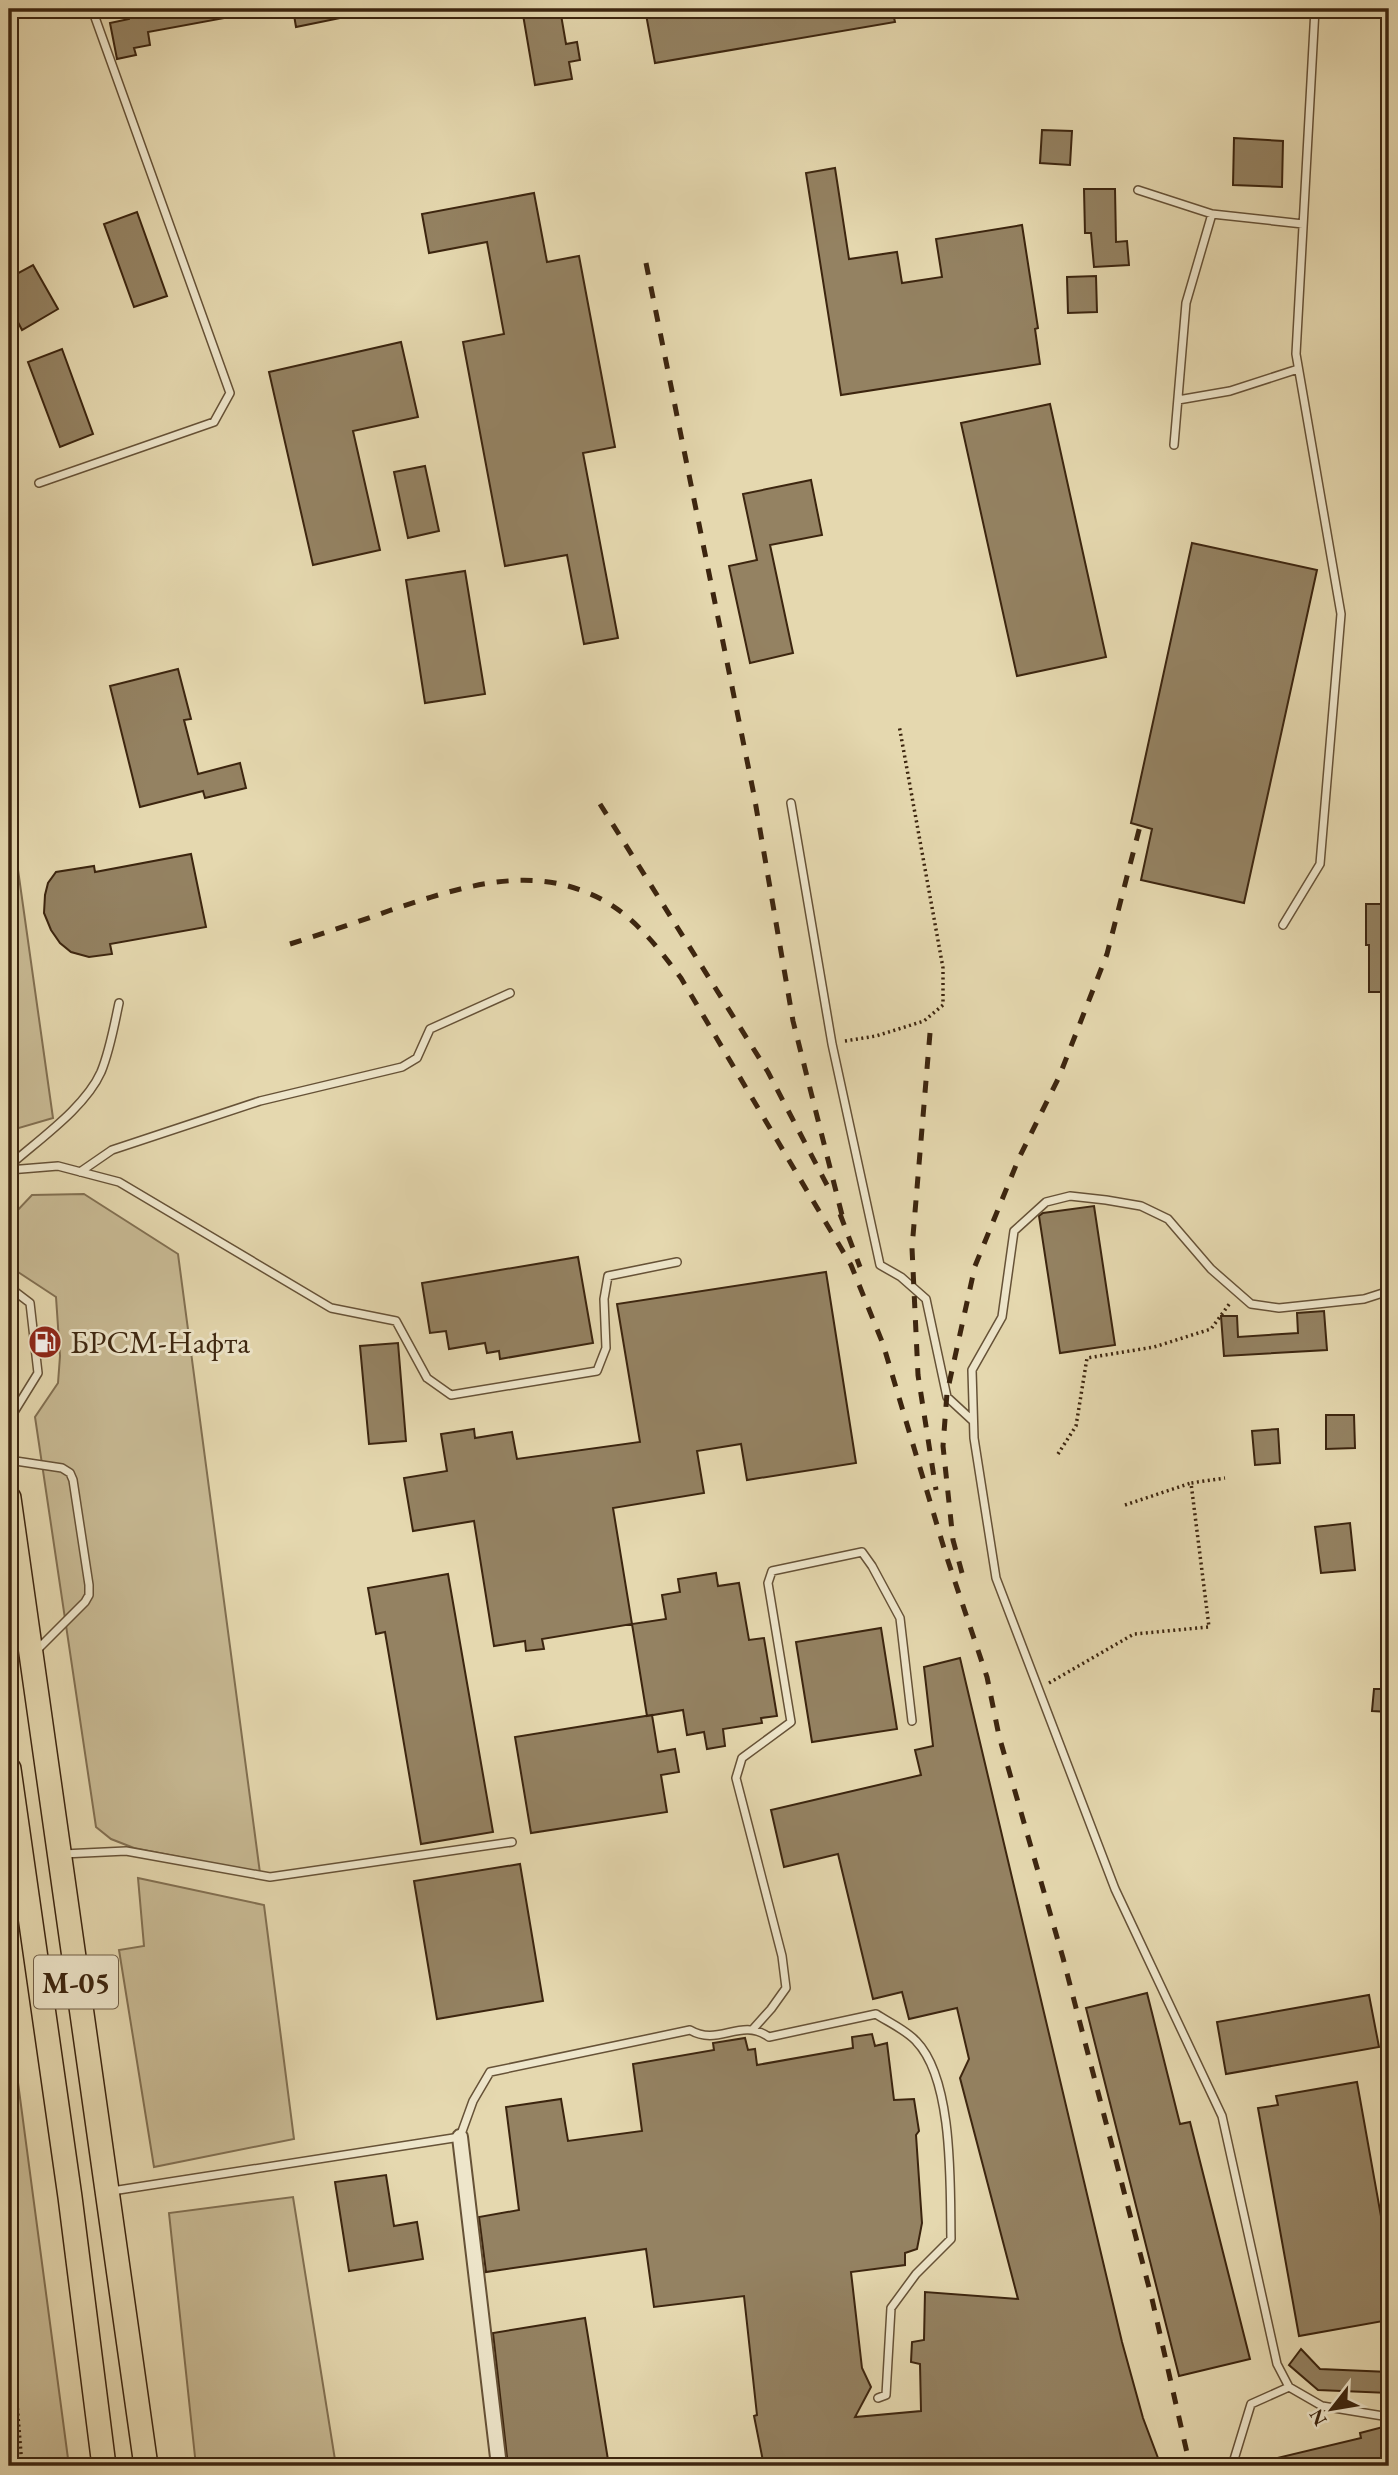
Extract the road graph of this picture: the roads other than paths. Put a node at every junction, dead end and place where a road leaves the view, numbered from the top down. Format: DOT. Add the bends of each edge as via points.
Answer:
graph roads {
  1 [pos="92,9"];
  2 [pos="1315,9"];
  3 [pos="1138,190"];
  4 [pos="1212,214"];
  5 [pos="1303,224"];
  6 [pos="1298,369"];
  7 [pos="1178,400"];
  8 [pos="1174,445"];
  9 [pos="39,483"];
  10 [pos="791,803"];
  11 [pos="1283,925"];
  12 [pos="510,993"];
  13 [pos="119,1003"];
  14 [pos="9,1168"];
  15 [pos="80,1172"];
  16 [pos="677,1262"];
  17 [pos="9,1287"];
  18 [pos="1389,1292"];
  19 [pos="9,1420"];
  20 [pos="973,1421"];
  21 [pos="9,1461"];
  22 [pos="9,1498"];
  23 [pos="31,1657"];
  24 [pos="912,1721"];
  25 [pos="9,1769"];
  26 [pos="512,1842"];
  27 [pos="59,1854"];
  28 [pos="753,2029"];
  29 [pos="460,2137"];
  30 [pos="106,2192"];
  31 [pos="1289,2387"];
  32 [pos="878,2398"];
  33 [pos="1389,2417"];
  34 [pos="147,2464"];
  35 [pos="104,2466"];
  36 [pos="499,2466"];
  37 [pos="1231,2466"];
  1 -- 9 [label="lane" via="230,393 214,422"];
  2 -- 5 [label="lane"];
  3 -- 4 [label="lane"];
  4 -- 5 [label="lane"];
  4 -- 7 [label="lane" via="1186,303"];
  5 -- 6 [label="lane"];
  6 -- 7 [label="lane" via="1230,391"];
  6 -- 11 [label="lane" via="1341,614 1320,864"];
  7 -- 8 [label="lane"];
  10 -- 20 [label="lane" via="832,1044 880,1265 926,1299 947,1398"];
  12 -- 15 [label="lane" via="430,1029 416,1058 402,1067 248,1105 112,1150"];
  13 -- 14 [label="lane" via="100,1074 66,1116"];
  14 -- 15 [label="lane" via="58,1166"];
  15 -- 16 [label="lane" via="119,1182 331,1308 396,1321 427,1378 451,1395 597,1371 606,1348 608,1276"];
  17 -- 19 [label="lane" via="30,1303 38,1373"];
  18 -- 20 [label="lane" via="1279,1308 1251,1304 1211,1269 1168,1219 1141,1206 1070,1196 1046,1202 1014,1231 1002,1317 972,1370"];
  20 -- 31 [label="lane" via="996,1578 1115,1889 1222,2116 1278,2364"];
  21 -- 23 [label="lane" via="70,1473 89,1585 85,1602"];
  22 -- 23 [label="main road, М-05"];
  23 -- 27 [label="main road, М-05"];
  24 -- 28 [label="lane" via="900,1618 862,1552 772,1571 768,1583 791,1723 742,1758 736,1778 782,1956 786,1988"];
  25 -- 35 [label="main road, М-05"];
  26 -- 27 [label="lane" via="271,1877 126,1851"];
  27 -- 30 [label="main road, М-05"];
  28 -- 29 [label="lane" via="702,2037 690,2030 490,2072"];
  28 -- 32 [label="lane" via="769,2037 876,2014 916,2040 932,2063 949,2135 951,2239 891,2308 886,2395"];
  29 -- 30 [label="lane"];
  29 -- 36 [label="street"];
  30 -- 34 [label="main road, М-05"];
  31 -- 33 [label="lane" via="1322,2406"];
  31 -- 37 [label="lane" via="1251,2404"];
}
